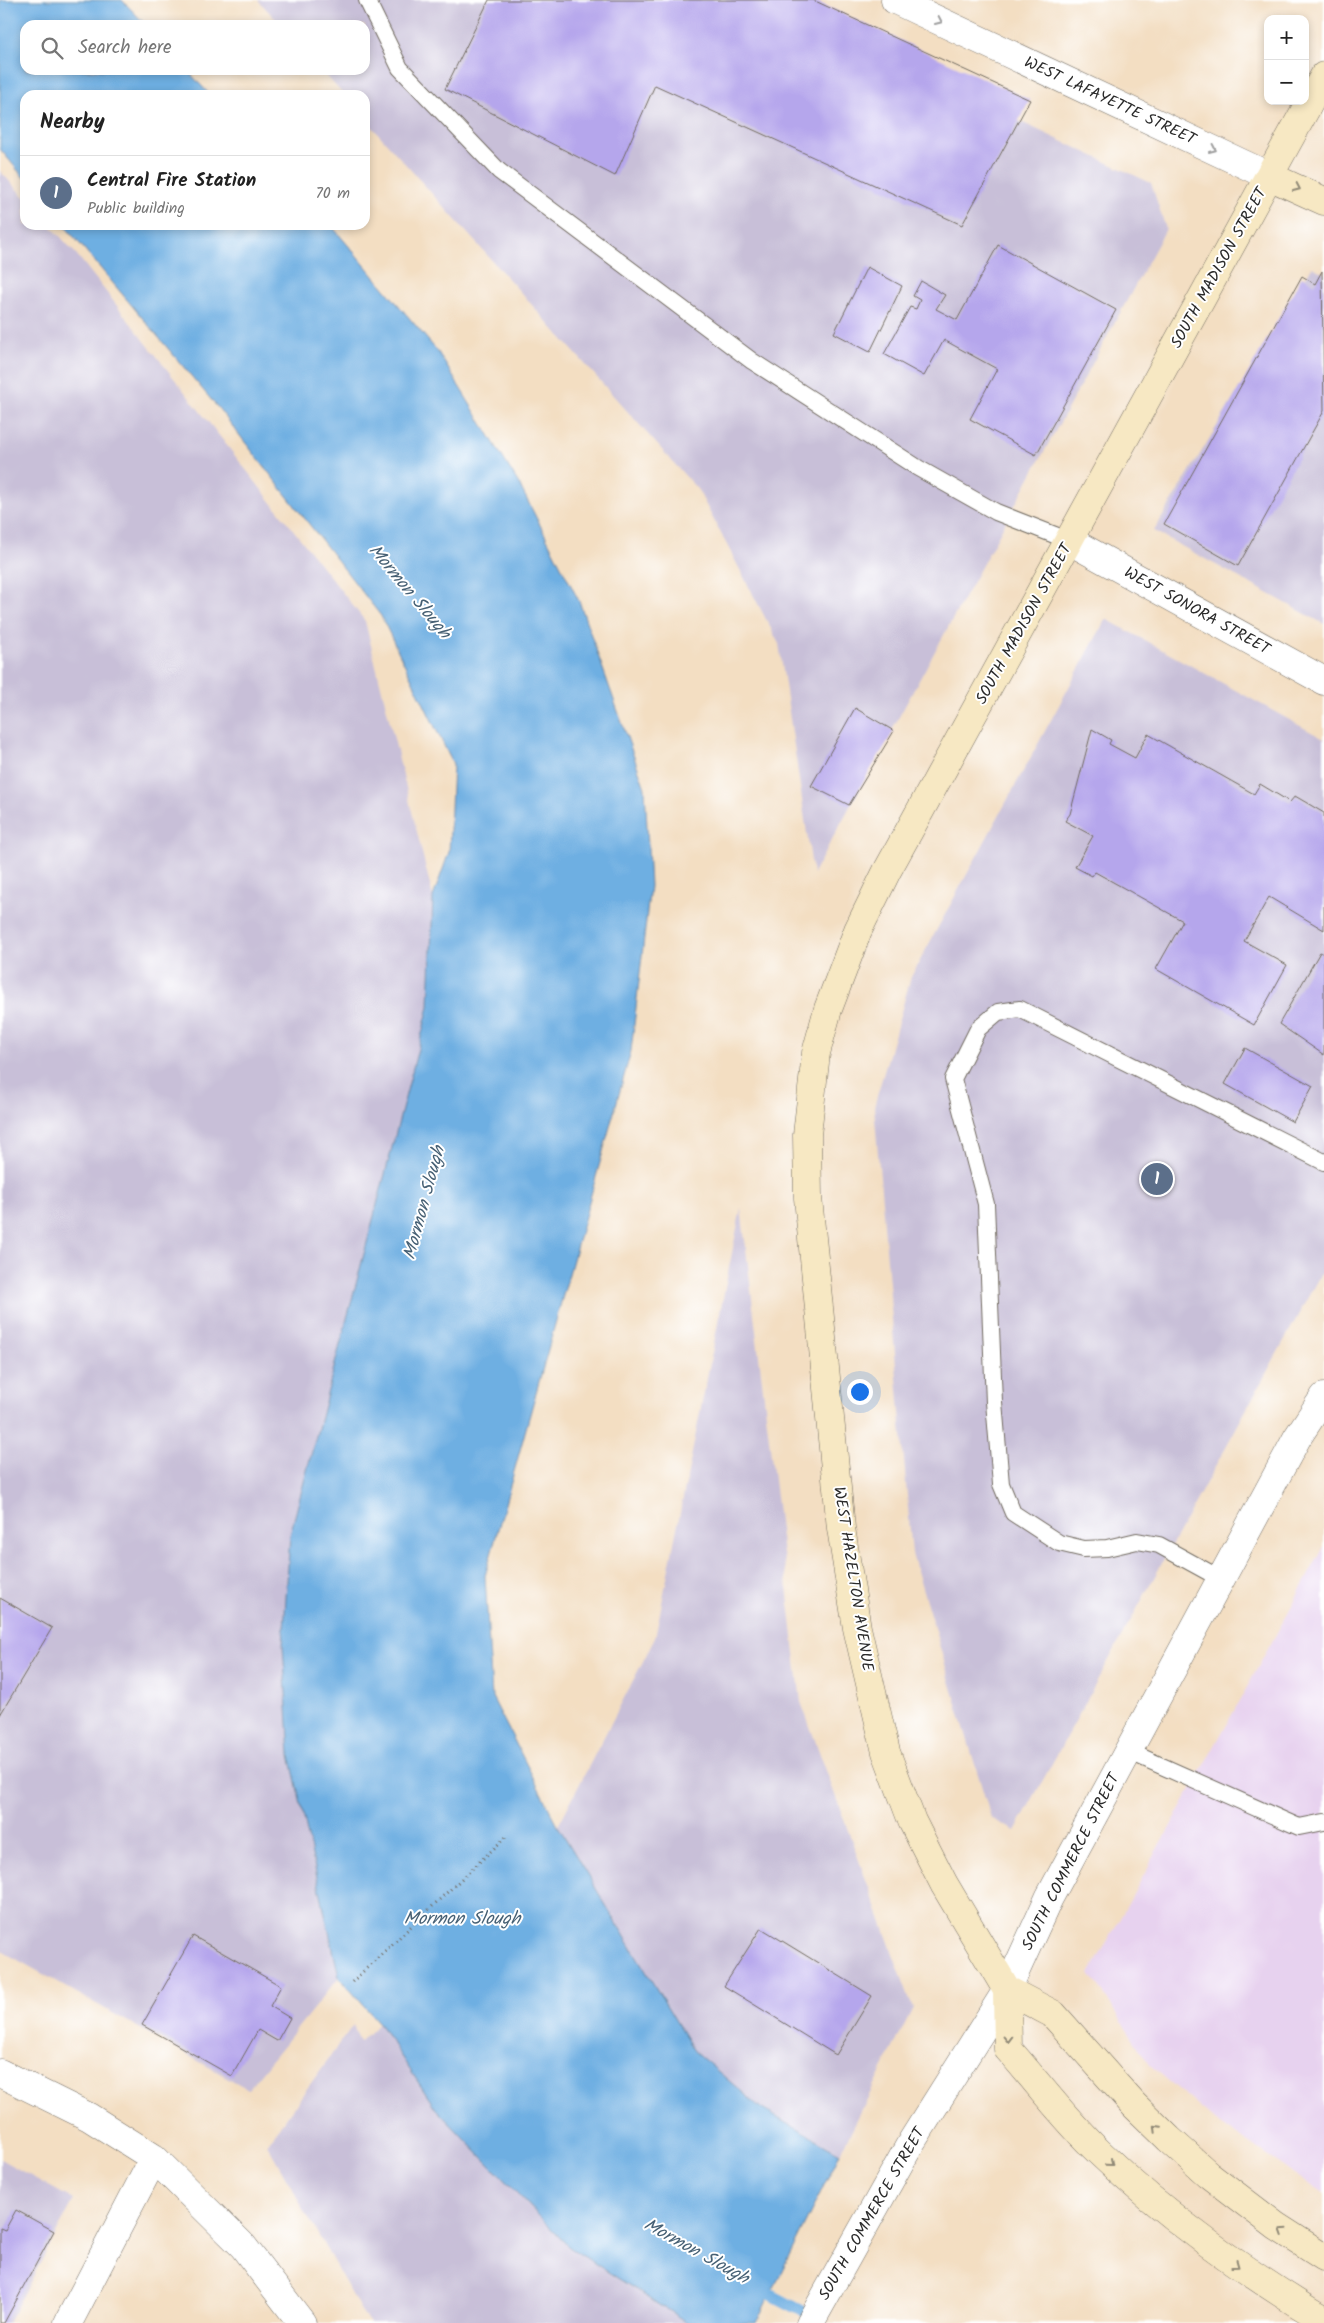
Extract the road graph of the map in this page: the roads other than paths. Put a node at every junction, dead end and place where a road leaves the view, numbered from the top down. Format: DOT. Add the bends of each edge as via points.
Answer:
graph roads {
  1 [pos="367,0"];
  2 [pos="895,0"];
  3 [pos="1324,76"];
  4 [pos="1269,176"];
  5 [pos="1324,201"];
  6 [pos="1070,541"];
  7 [pos="1324,682"];
  8 [pos="1322,1155"];
  9 [pos="808,1198"];
  10 [pos="1324,1396"];
  11 [pos="1221,1579"];
  12 [pos="1128,1751"];
  13 [pos="1324,1822"];
  14 [pos="1007,1990"];
  15 [pos="0,2074"];
  16 [pos="154,2158"];
  17 [pos="1324,2257"];
  18 [pos="1324,2320"];
  19 [pos="68,2323"];
  20 [pos="302,2323"];
  21 [pos="810,2323"];
  1 -- 6 [label="lane" via="400,68 499,171 752,362 918,468 996,512"];
  2 -- 4 [label="street, WEST LAFAYETTE STREET, one-way"];
  3 -- 4 [label="main road, SOUTH MADISON STREET"];
  4 -- 5 [label="main road, WEST LAFAYETTE STREET, one-way"];
  4 -- 6 [label="main road, SOUTH MADISON STREET"];
  6 -- 7 [label="street, WEST SONORA STREET"];
  6 -- 9 [label="main road, SOUTH MADISON STREET" via="887,871 858,930 828,1009 816,1053 807,1136"];
  8 -- 11 [label="lane" via="1020,1009 998,1012 978,1029 953,1079 986,1204 994,1402 1001,1484 1013,1513 1059,1543 1084,1549 1137,1541 1159,1545"];
  9 -- 14 [label="main road, WEST HAZELTON AVENUE" via="841,1528 858,1628 886,1752 912,1821 944,1884"];
  10 -- 11 [label="street, SOUTH COMMERCE STREET" via="1297,1438"];
  11 -- 12 [label="street, SOUTH COMMERCE STREET"];
  12 -- 13 [label="lane" via="1299,1827"];
  12 -- 14 [label="street, SOUTH COMMERCE STREET" via="1049,1898"];
  17 -- 14 [label="main road, one-way" via="1276,2226 1169,2140 1053,2014"];
  14 -- 18 [label="main road, WEST HAZELTON AVENUE, one-way" via="1008,2049 1098,2152 1181,2225 1255,2278"];
  14 -- 21 [label="street, SOUTH COMMERCE STREET" via="912,2140"];
  15 -- 16 [label="street" via="89,2117"];
  16 -- 19 [label="street"];
  16 -- 20 [label="street" via="243,2246"];
}
